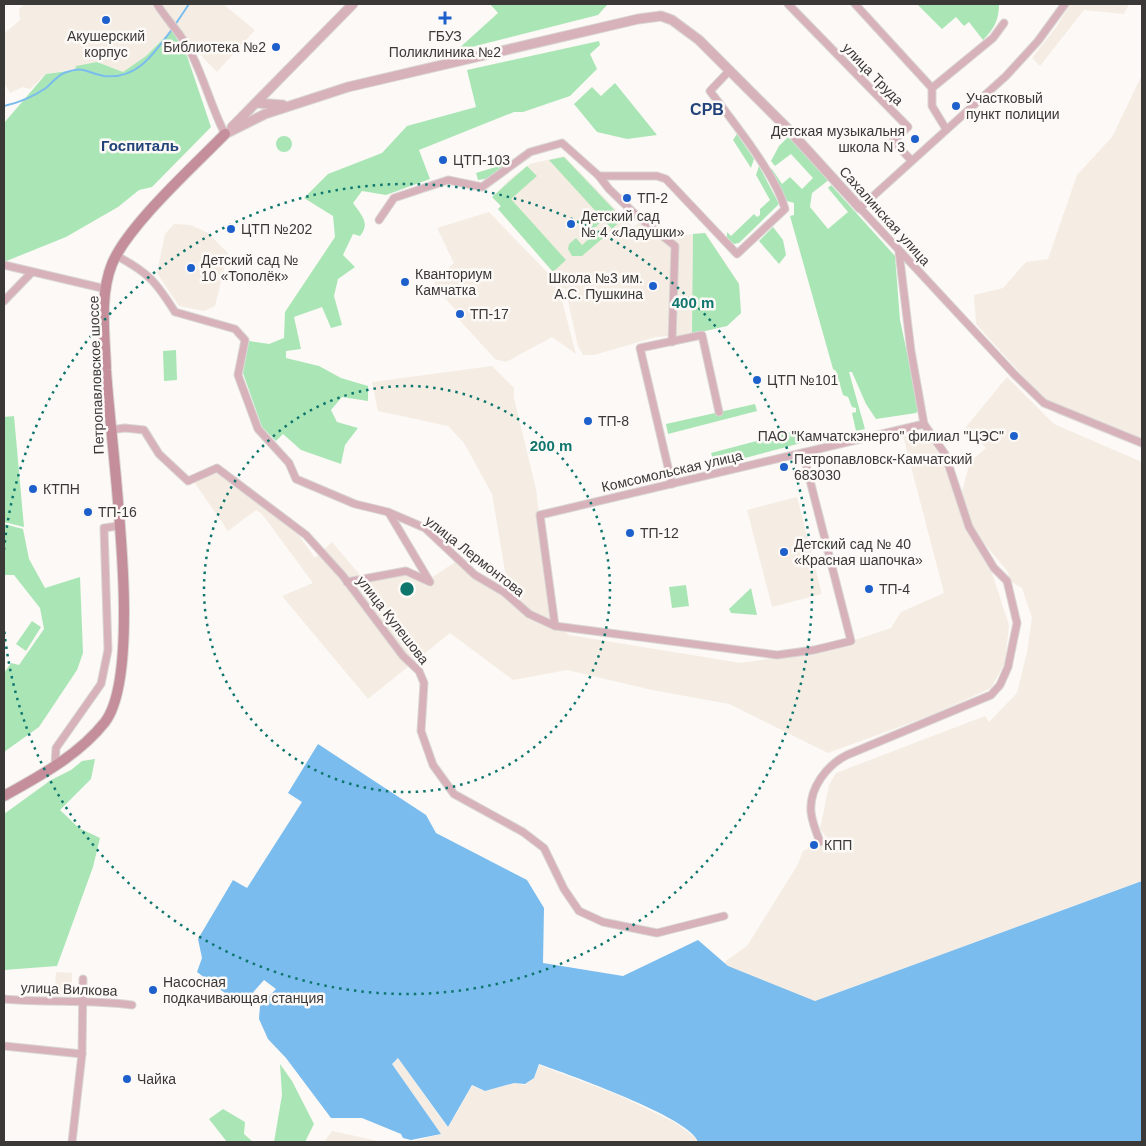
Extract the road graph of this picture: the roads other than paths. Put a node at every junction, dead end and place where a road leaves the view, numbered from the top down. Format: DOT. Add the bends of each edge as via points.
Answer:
graph roads {
  1 [pos="157,4"];
  2 [pos="353,4"];
  3 [pos="788,4"];
  4 [pos="854,4"];
  5 [pos="1065,4"];
  6 [pos="1004,23"];
  7 [pos="611,25"];
  8 [pos="730,70"];
  9 [pos="270,88"];
  10 [pos="932,88"];
  11 [pos="254,105"];
  12 [pos="282,105"];
  13 [pos="293,105"];
  14 [pos="265,114"];
  15 [pos="946,129"];
  16 [pos="225,134"];
  17 [pos="911,160"];
  18 [pos="599,176"];
  19 [pos="860,208"];
  20 [pos="380,220"];
  21 [pos="899,252"];
  22 [pos="117,256"];
  23 [pos="4,265"];
  24 [pos="32,272"];
  25 [pos="106,289"];
  26 [pos="4,300"];
  27 [pos="672,342"];
  28 [pos="719,412"];
  29 [pos="924,424"];
  30 [pos="110,430"];
  31 [pos="1142,443"];
  32 [pos="803,453"];
  33 [pos="672,484"];
  34 [pos="388,512"];
  35 [pos="118,526"];
  36 [pos="347,582"];
  37 [pos="555,626"];
  38 [pos="55,765"];
  39 [pos="4,796"];
  40 [pos="820,842"];
  41 [pos="724,916"];
  42 [pos="83,979"];
  43 [pos="4,999"];
  44 [pos="81,1002"];
  45 [pos="132,1005"];
  46 [pos="4,1046"];
  47 [pos="82,1054"];
  48 [pos="72,1142"];
  1 -- 16 [label="street" via="178,30 192,55"];
  2 -- 9 [label="street"];
  3 -- 17 [label="street, улица Труда" via="908,128 893,141"];
  4 -- 10 [label="street"];
  5 -- 15 [label="street" via="1038,41 1006,76"];
  6 -- 10 [label="street" via="993,38"];
  7 -- 8 [label="street, Сахалинская улица" via="661,16 672,20"];
  7 -- 13 [label="street, Петропавловское шоссе" via="348,87"];
  8 -- 18 [label="street" via="710,91 766,171 785,209 737,254 666,179 656,176"];
  8 -- 19 [label="street, Сахалинская улица"];
  9 -- 11 [label="street"];
  9 -- 12 [label="street" via="273,99"];
  10 -- 15 [label="street" via="932,106"];
  11 -- 12 [label="street"];
  11 -- 14 [label="street" via="255,112"];
  11 -- 16 [label="street"];
  12 -- 13 [label="street"];
  13 -- 14 [label="street, Петропавловское шоссе"];
  14 -- 16 [label="street, Петропавловское шоссе"];
  15 -- 17 [label="street"];
  16 -- 22 [label="main road, Петропавловское шоссе" via="146,216"];
  17 -- 19 [label="street"];
  18 -- 20 [label="street" via="562,143 530,152 482,187 448,180 394,198"];
  18 -- 27 [label="street" via="635,214 675,246"];
  19 -- 21 [label="street, Сахалинская улица"];
  21 -- 29 [label="street"];
  21 -- 31 [label="street, Сахалинская улица" via="1044,402"];
  22 -- 25 [label="main road, Петропавловское шоссе"];
  22 -- 34 [label="street, улица Лермонтова" via="156,282 175,312 235,329 245,340 238,374 258,429 290,463 296,479 355,504"];
  23 -- 24 [label="street"];
  24 -- 25 [label="street"];
  24 -- 26 [label="street"];
  25 -- 30 [label="main road, Петропавловское шоссе"];
  27 -- 28 [label="street" via="702,335"];
  27 -- 33 [label="street" via="640,348"];
  29 -- 32 [label="street, Комсомольская улица"];
  29 -- 40 [label="street" via="944,454 969,527 994,568 1007,581 1017,623 1008,667 1000,685 990,695 847,755 822,774 811,809"];
  30 -- 35 [label="main road, Петропавловское шоссе"];
  30 -- 36 [label="street, улица Кулешова" via="144,430 159,454 188,481 217,468 306,535"];
  32 -- 33 [label="street, Комсомольская улица"];
  32 -- 37 [label="street, улица Лермонтова" via="851,641 777,654"];
  33 -- 37 [label="street, Комсомольская улица" via="540,515"];
  34 -- 36 [label="street" via="430,582 406,571"];
  34 -- 37 [label="street, улица Лермонтова" via="425,528 476,575 504,592 529,614"];
  35 -- 38 [label="main road, Петропавловское шоссе" via="124,595 123,661 118,690 106,720"];
  35 -- 38 [label="street" via="104,528 108,650 101,684 56,748"];
  36 -- 41 [label="street, улица Кулешова" via="403,656 419,671 424,683 422,731 433,765 454,794 523,832 544,848 579,911 602,922 657,933"];
  38 -- 39 [label="main road, Петропавловское шоссе"];
  42 -- 44 [label="street"];
  43 -- 44 [label="street, улица Вилкова"];
  44 -- 45 [label="street, улица Вилкова" via="98,1000"];
  44 -- 47 [label="street"];
  46 -- 47 [label="street"];
  47 -- 48 [label="street"];
}
